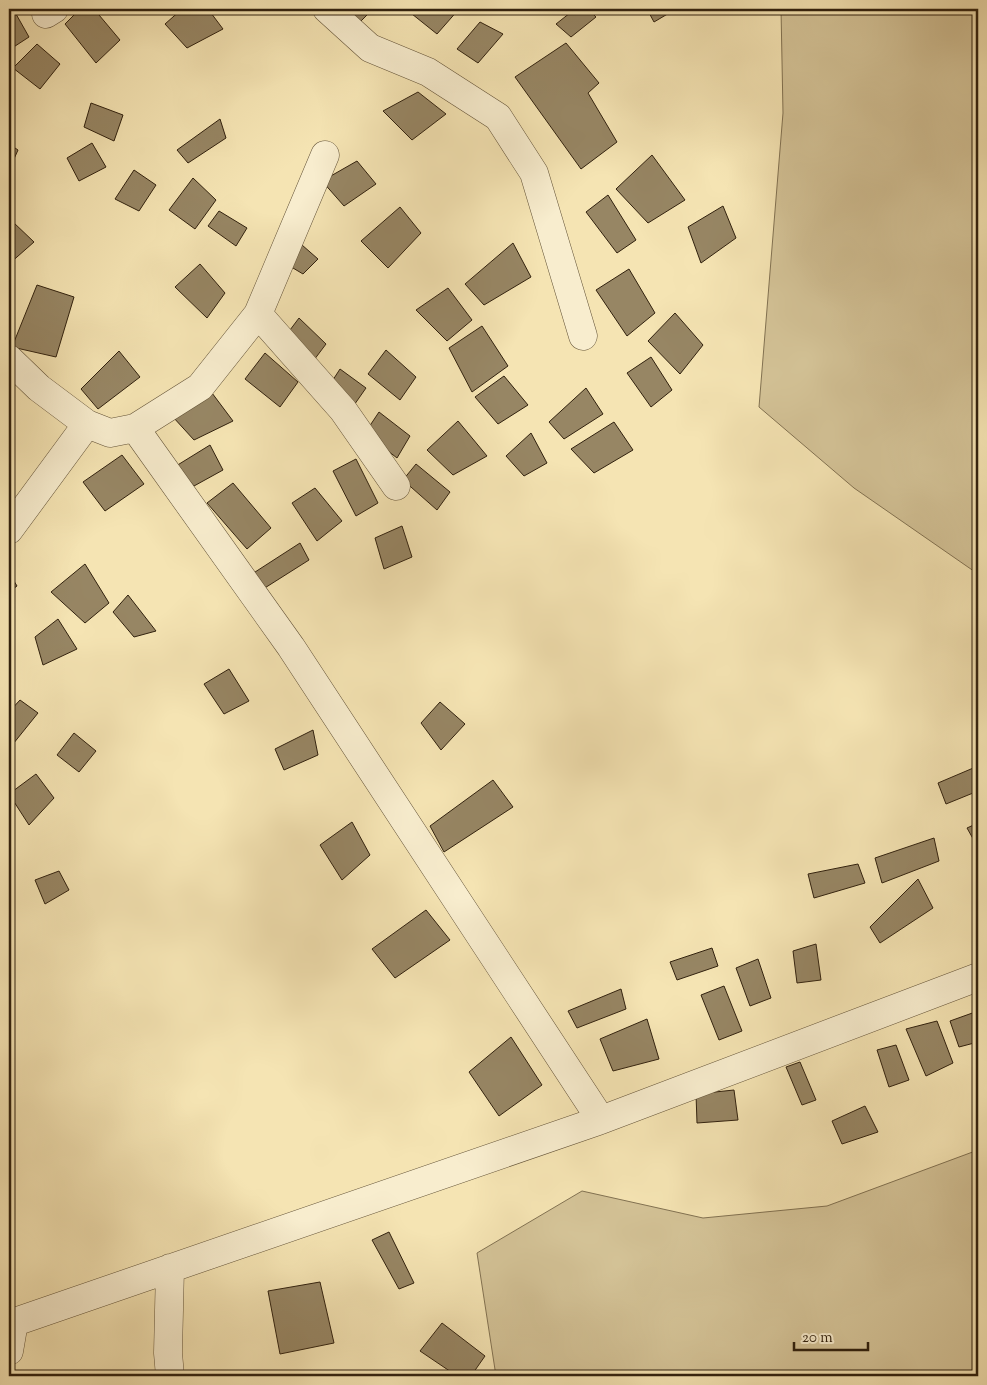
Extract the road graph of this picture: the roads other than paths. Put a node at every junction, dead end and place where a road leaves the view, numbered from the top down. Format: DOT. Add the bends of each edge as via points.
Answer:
graph roads {
  1 [pos="327,9"];
  2 [pos="324,155"];
  3 [pos="258,314"];
  4 [pos="583,336"];
  5 [pos="9,359"];
  6 [pos="87,424"];
  7 [pos="135,428"];
  8 [pos="396,486"];
  9 [pos="9,530"];
  10 [pos="978,977"];
  11 [pos="601,1120"];
  12 [pos="170,1268"];
  13 [pos="11,1323"];
  14 [pos="9,1352"];
  15 [pos="170,1376"];
  1 -- 4 [label="street" via="370,48 428,72 498,117 534,173"];
  2 -- 3 [label="street"];
  3 -- 7 [label="street" via="200,387"];
  3 -- 8 [label="street" via="343,410"];
  5 -- 6 [label="street" via="39,388"];
  6 -- 7 [label="street" via="110,433"];
  6 -- 9 [label="street"];
  7 -- 11 [label="street" via="290,647"];
  10 -- 11 [label="street"];
  11 -- 12 [label="street"];
  12 -- 13 [label="street"];
  12 -- 15 [label="street"];
  13 -- 14 [label="street"];
}
